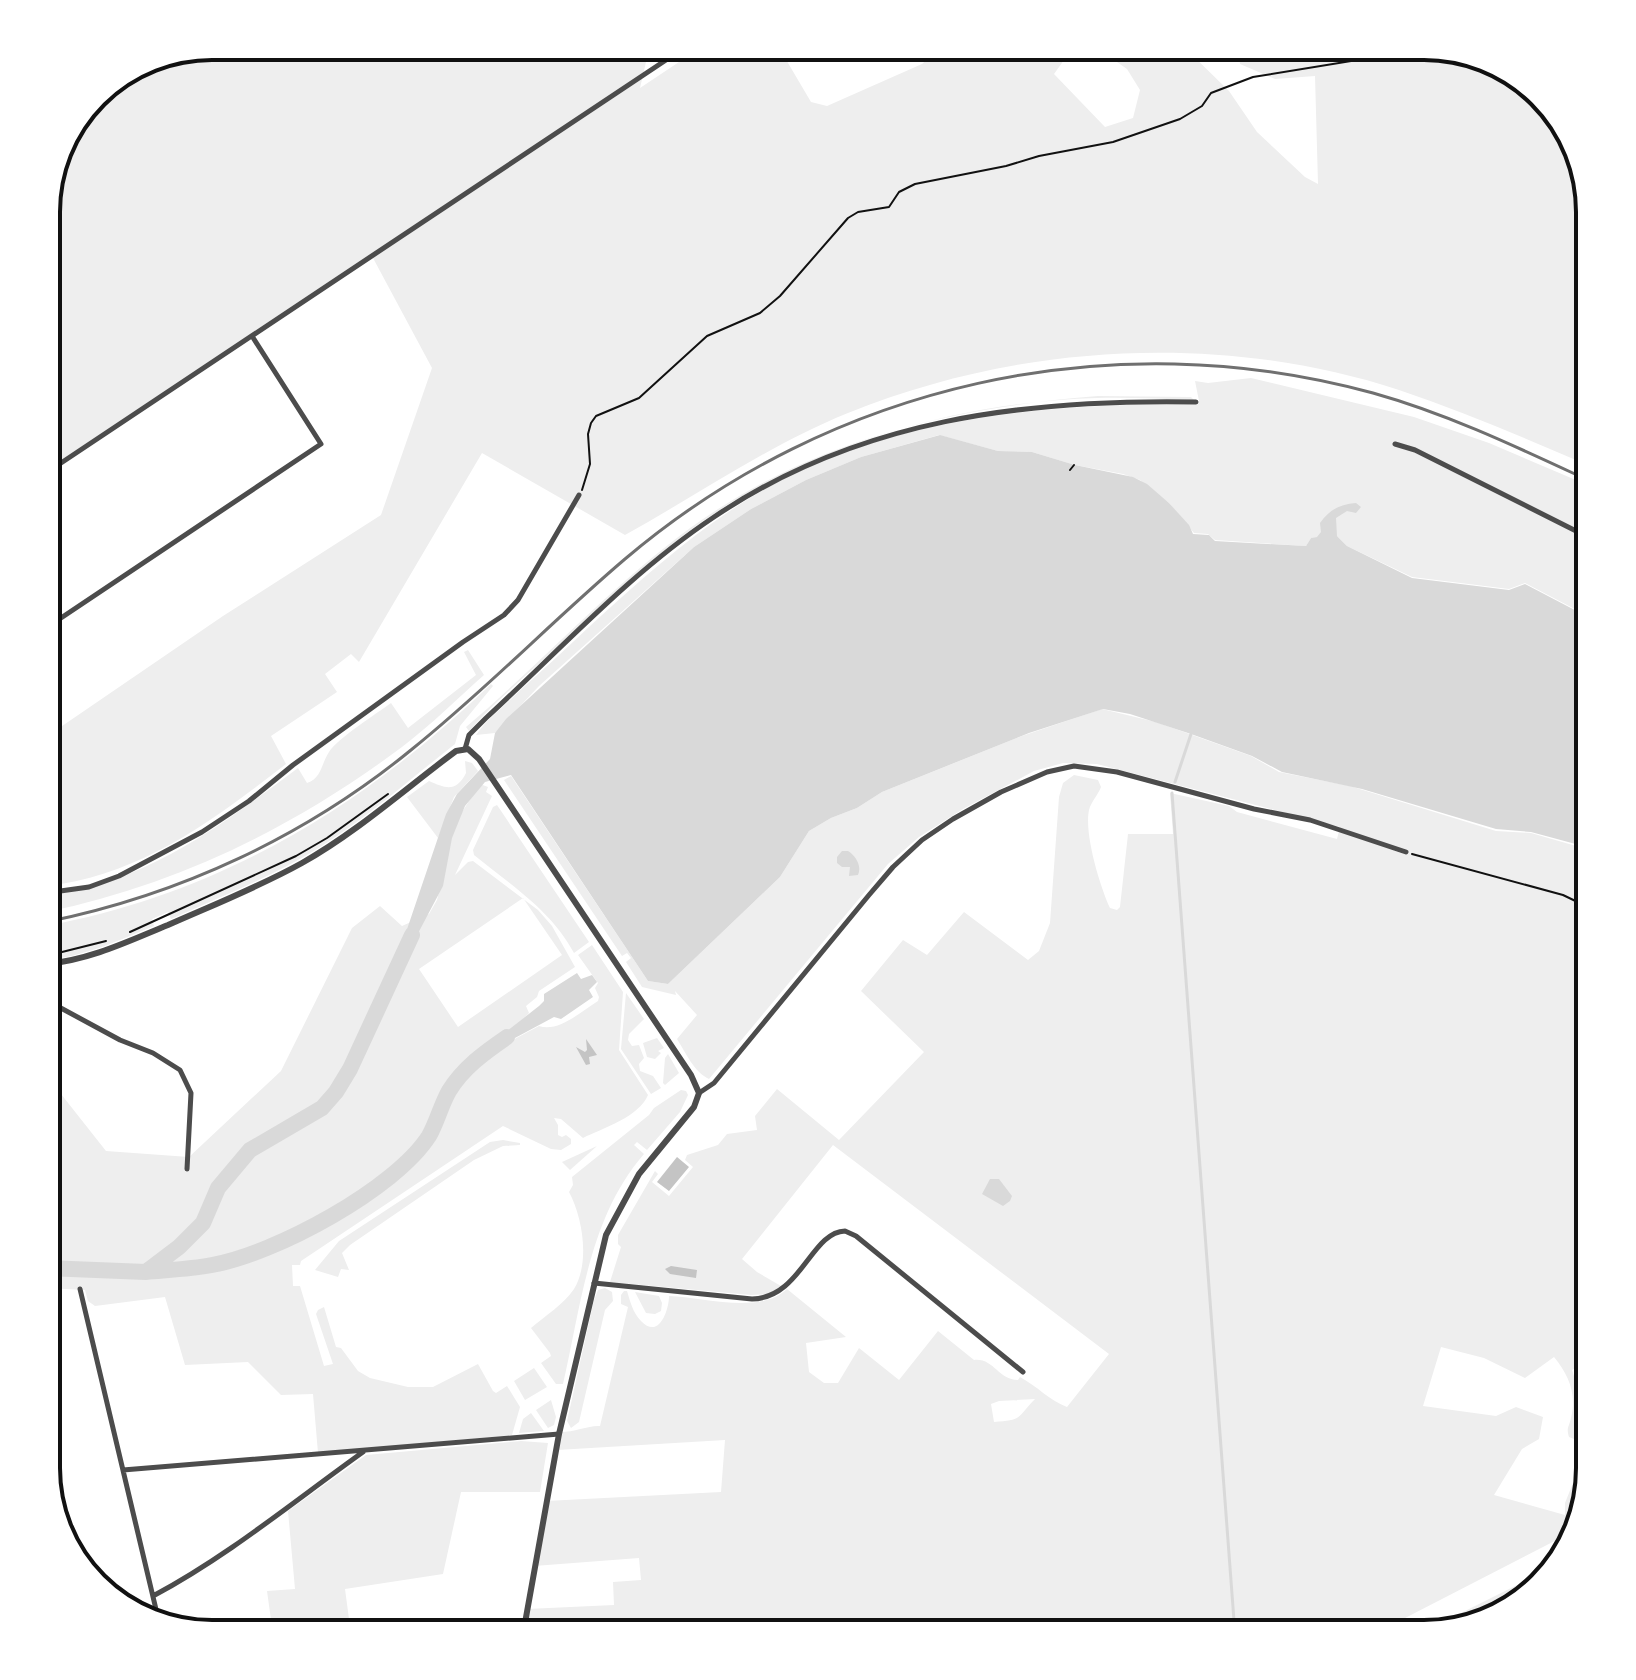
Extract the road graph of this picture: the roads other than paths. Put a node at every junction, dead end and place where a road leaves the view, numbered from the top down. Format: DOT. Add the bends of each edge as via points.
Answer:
graph roads {
  1 [pos="666,60"];
  2 [pos="252,336"];
  3 [pos="1196,402"];
  4 [pos="1395,444"];
  5 [pos="60,464"];
  6 [pos="579,495"];
  7 [pos="1576,531"];
  8 [pos="60,619"];
  9 [pos="463,749"];
  10 [pos="1406,852"];
  11 [pos="60,891"];
  12 [pos="60,961"];
  13 [pos="60,1008"];
  14 [pos="699,1093"];
  15 [pos="187,1169"];
  16 [pos="593,1283"];
  17 [pos="80,1289"];
  18 [pos="1023,1372"];
  19 [pos="559,1434"];
  20 [pos="364,1451"];
  21 [pos="123,1470"];
  22 [pos="153,1596"];
  23 [pos="156,1609"];
  24 [pos="526,1620"];
  1 -- 2 [label="street"];
  2 -- 5 [label="street"];
  2 -- 8 [label="street" via="321,444"];
  3 -- 9 [label="street" via="1089,402 1007,410 907,430 789,474 712,518 645,571 486,718"];
  4 -- 7 [label="street"];
  6 -- 11 [label="street" via="504,615 202,832 119,876"];
  9 -- 12 [label="street" via="323,850 257,886 122,945"];
  9 -- 14 [label="street" via="474,752 498,786"];
  10 -- 14 [label="street" via="1310,820 1117,772 1074,766 1047,772 998,793 922,840 885,876 712,1086"];
  13 -- 15 [label="street" via="180,1070 192,1101"];
  14 -- 16 [label="street" via="694,1107 627,1193 606,1235"];
  16 -- 18 [label="street" via="767,1298 781,1291 826,1239 845,1231"];
  16 -- 19 [label="street"];
  17 -- 21 [label="street"];
  19 -- 20 [label="street"];
  19 -- 24 [label="street"];
  20 -- 21 [label="street"];
  20 -- 22 [label="street" via="234,1549"];
  21 -- 22 [label="street"];
  22 -- 23 [label="street"];
}
